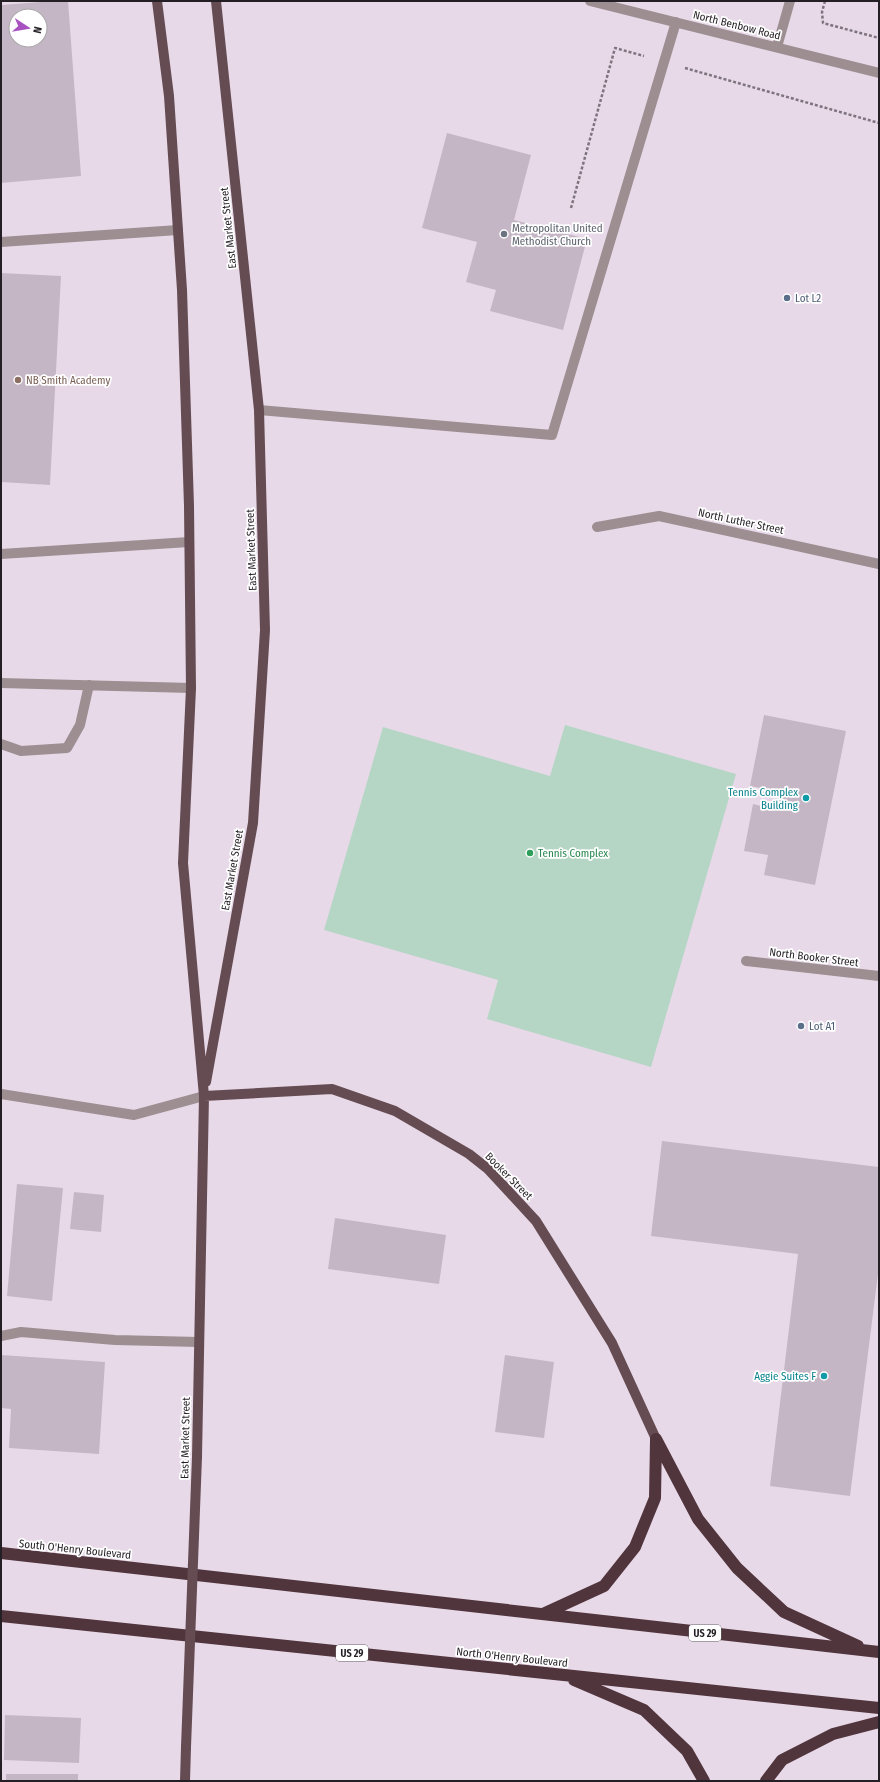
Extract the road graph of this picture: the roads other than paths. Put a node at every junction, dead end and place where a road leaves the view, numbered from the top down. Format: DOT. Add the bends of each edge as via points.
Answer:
graph roads {
  1 [pos="157,1"];
  2 [pos="216,1"];
  3 [pos="590,1"];
  4 [pos="790,1"];
  5 [pos="676,22"];
  6 [pos="777,47"];
  7 [pos="879,73"];
  8 [pos="178,230"];
  9 [pos="1,242"];
  10 [pos="259,410"];
  11 [pos="598,527"];
  12 [pos="189,542"];
  13 [pos="1,554"];
  14 [pos="879,564"];
  15 [pos="1,683"];
  16 [pos="88,685"];
  17 [pos="191,688"];
  18 [pos="1,744"];
  19 [pos="746,961"];
  20 [pos="879,976"];
  21 [pos="1,1094"];
  22 [pos="204,1096"];
  23 [pos="1,1336"];
  24 [pos="199,1342"];
  25 [pos="656,1439"];
  26 [pos="1,1554"];
  27 [pos="542,1614"];
  28 [pos="1,1616"];
  29 [pos="874,1652"];
  30 [pos="562,1675"];
  31 [pos="879,1708"];
  32 [pos="879,1722"];
  33 [pos="185,1781"];
  34 [pos="704,1781"];
  35 [pos="766,1781"];
  1 -- 8 [label="main road, East Market Street" via="169,96"];
  2 -- 10 [label="main road, East Market Street"];
  3 -- 5 [label="street, North Benbow Road"];
  4 -- 6 [label="street"];
  5 -- 6 [label="street, North Benbow Road"];
  5 -- 10 [label="street" via="552,436"];
  6 -- 7 [label="street, North Benbow Road"];
  8 -- 9 [label="street"];
  8 -- 12 [label="main road, East Market Street"];
  10 -- 22 [label="main road, East Market Street" via="265,630 253,823"];
  11 -- 14 [label="street, North Luther Street" via="659,516"];
  12 -- 13 [label="street"];
  12 -- 17 [label="main road, East Market Street"];
  15 -- 16 [label="street"];
  16 -- 17 [label="street"];
  16 -- 18 [label="street" via="80,725 67,748 21,751"];
  17 -- 22 [label="main road, East Market Street" via="183,862"];
  19 -- 20 [label="street, North Booker Street"];
  21 -- 22 [label="street" via="134,1115"];
  22 -- 24 [label="main road, East Market Street"];
  22 -- 25 [label="main road, Booker Street" via="332,1089 395,1111 469,1154 488,1169 536,1220 612,1344"];
  23 -- 24 [label="street" via="21,1332 115,1340"];
  24 -- 33 [label="main road, East Market Street, bridge"];
  25 -- 27 [label="highway" via="655,1498 635,1547 604,1586"];
  25 -- 29 [label="highway" via="698,1519 737,1568 784,1612"];
  26 -- 27 [label="highway, South O'Henry Boulevard / US 29"];
  27 -- 29 [label="highway, US 29"];
  28 -- 30 [label="highway, North O'Henry Boulevard / US 29"];
  30 -- 31 [label="highway, North O'Henry Boulevard / US 29"];
  30 -- 34 [label="highway" via="644,1710 687,1751"];
  32 -- 35 [label="highway" via="833,1734 782,1760"];
}
